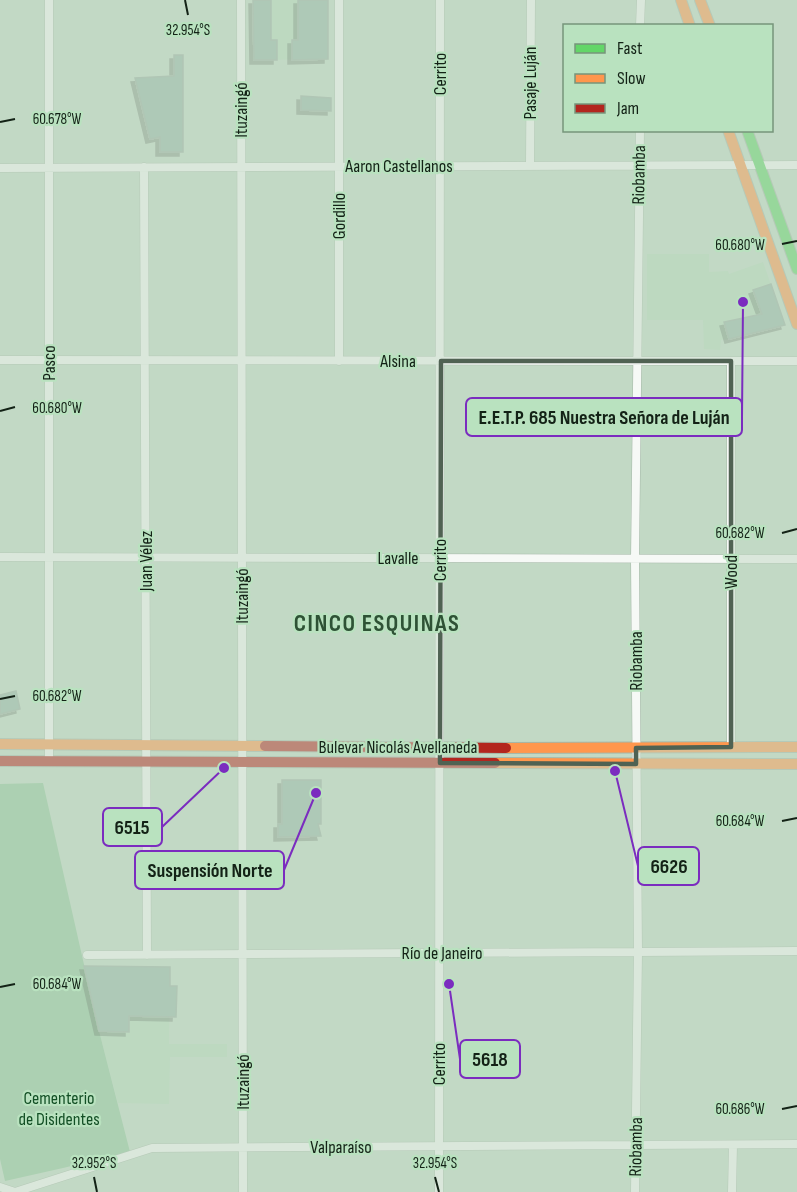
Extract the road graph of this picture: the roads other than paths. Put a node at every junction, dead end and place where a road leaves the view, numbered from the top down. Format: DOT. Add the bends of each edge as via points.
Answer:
graph roads {
  1 [pos="49,0"];
  2 [pos="241,0"];
  3 [pos="339,0"];
  4 [pos="440,0"];
  5 [pos="531,0"];
  6 [pos="641,0"];
  7 [pos="681,0"];
  8 [pos="700,0"];
  9 [pos="640,24"];
  10 [pos="689,24"];
  11 [pos="709,24"];
  12 [pos="639,132"];
  13 [pos="729,132"];
  14 [pos="748,132"];
  15 [pos="639,165"];
  16 [pos="740,165"];
  17 [pos="760,165"];
  18 [pos="797,165"];
  19 [pos="339,166"];
  20 [pos="440,166"];
  21 [pos="530,166"];
  22 [pos="144,167"];
  23 [pos="241,167"];
  24 [pos="0,168"];
  25 [pos="49,168"];
  26 [pos="797,269"];
  27 [pos="797,324"];
  28 [pos="0,360"];
  29 [pos="49,360"];
  30 [pos="145,360"];
  31 [pos="242,360"];
  32 [pos="339,361"];
  33 [pos="441,361"];
  34 [pos="638,361"];
  35 [pos="731,361"];
  36 [pos="797,361"];
  37 [pos="0,557"];
  38 [pos="49,557"];
  39 [pos="146,558"];
  40 [pos="242,558"];
  41 [pos="440,558"];
  42 [pos="635,559"];
  43 [pos="731,559"];
  44 [pos="797,559"];
  45 [pos="0,744"];
  46 [pos="49,744"];
  47 [pos="147,745"];
  48 [pos="242,746"];
  49 [pos="731,747"];
  50 [pos="797,747"];
  51 [pos="440,748"];
  52 [pos="636,748"];
  53 [pos="0,761"];
  54 [pos="49,762"];
  55 [pos="147,762"];
  56 [pos="242,762"];
  57 [pos="440,763"];
  58 [pos="636,764"];
  59 [pos="797,764"];
  60 [pos="797,951"];
  61 [pos="638,952"];
  62 [pos="440,953"];
  63 [pos="242,954"];
  64 [pos="87,955"];
  65 [pos="147,955"];
  66 [pos="797,1144"];
  67 [pos="636,1145"];
  68 [pos="733,1145"];
  69 [pos="439,1146"];
  70 [pos="243,1147"];
  71 [pos="0,1187"];
  72 [pos="15,1192"];
  73 [pos="243,1192"];
  74 [pos="439,1192"];
  75 [pos="635,1192"];
  76 [pos="732,1192"];
  1 -- 25 [label="street, Pasco"];
  2 -- 23 [label="street, Ituzaingó"];
  3 -- 19 [label="street, Gordillo"];
  4 -- 20 [label="street, Cerrito"];
  5 -- 21 [label="street, Pasaje Luján"];
  6 -- 9 [label="street"];
  7 -- 10 [label="main road"];
  8 -- 11 [label="main road"];
  12 -- 15 [label="street, Riobamba"];
  13 -- 16 [label="main road"];
  14 -- 17 [label="main road"];
  15 -- 16 [label="street, Aaron Castellanos"];
  15 -- 21 [label="street, Aaron Castellanos"];
  15 -- 34 [label="street, Riobamba"];
  16 -- 17 [label="street, Aaron Castellanos"];
  16 -- 27 [label="main road"];
  17 -- 18 [label="street, Aaron Castellanos"];
  17 -- 26 [label="main road"];
  19 -- 20 [label="street, Aaron Castellanos"];
  19 -- 23 [label="street, Aaron Castellanos"];
  19 -- 32 [label="street, Gordillo"];
  20 -- 21 [label="street, Aaron Castellanos"];
  20 -- 33 [label="street, Cerrito"];
  22 -- 23 [label="street, Aaron Castellanos"];
  22 -- 25 [label="street, Aaron Castellanos"];
  22 -- 30 [label="street, Juan Vélez"];
  23 -- 31 [label="street, Ituzaingó"];
  24 -- 25 [label="street, Aaron Castellanos"];
  25 -- 29 [label="street, Pasco"];
  28 -- 29 [label="street, Alsina"];
  29 -- 30 [label="street, Alsina"];
  29 -- 38 [label="street, Pasco"];
  30 -- 31 [label="street, Alsina"];
  30 -- 39 [label="street, Juan Vélez"];
  31 -- 32 [label="street, Alsina"];
  31 -- 40 [label="street, Ituzaingó"];
  32 -- 33 [label="street, Alsina"];
  33 -- 34 [label="street, Alsina"];
  33 -- 41 [label="street, Cerrito"];
  34 -- 35 [label="street, Alsina"];
  34 -- 42 [label="street, Riobamba"];
  35 -- 36 [label="street, Alsina"];
  35 -- 43 [label="street, Wood"];
  37 -- 38 [label="street, Lavalle"];
  38 -- 39 [label="street, Lavalle"];
  38 -- 46 [label="street, Pasco"];
  39 -- 40 [label="street, Lavalle"];
  39 -- 47 [label="street, Juan Vélez"];
  40 -- 41 [label="street, Lavalle"];
  40 -- 48 [label="street, Ituzaingó"];
  41 -- 42 [label="street, Lavalle"];
  41 -- 51 [label="street, Cerrito"];
  42 -- 43 [label="street, Lavalle"];
  42 -- 52 [label="street, Riobamba"];
  43 -- 44 [label="street, Lavalle"];
  43 -- 49 [label="street, Wood"];
  45 -- 46 [label="main road, Bulevar Nicolás Avellaneda"];
  46 -- 47 [label="main road, Bulevar Nicolás Avellaneda"];
  46 -- 54 [label="street, Pasco"];
  47 -- 48 [label="main road, Bulevar Nicolás Avellaneda"];
  47 -- 55 [label="street, Juan Vélez"];
  48 -- 51 [label="main road, Bulevar Nicolás Avellaneda"];
  48 -- 56 [label="street, Ituzaingó"];
  49 -- 50 [label="main road, Bulevar Nicolás Avellaneda"];
  49 -- 52 [label="main road, Bulevar Nicolás Avellaneda"];
  51 -- 52 [label="main road, Bulevar Nicolás Avellaneda"];
  51 -- 57 [label="street, Cerrito"];
  52 -- 58 [label="street, Riobamba"];
  53 -- 54 [label="main road, Bulevar Nicolás Avellaneda"];
  54 -- 55 [label="main road, Bulevar Nicolás Avellaneda"];
  55 -- 56 [label="main road, Bulevar Nicolás Avellaneda"];
  55 -- 65 [label="street, Juan Vélez"];
  56 -- 57 [label="main road, Bulevar Nicolás Avellaneda"];
  56 -- 63 [label="street, Ituzaingó"];
  57 -- 58 [label="main road, Bulevar Nicolás Avellaneda"];
  57 -- 62 [label="street, Cerrito"];
  58 -- 59 [label="main road, Bulevar Nicolás Avellaneda"];
  58 -- 61 [label="street, Riobamba"];
  60 -- 61 [label="street, Río de Janeiro"];
  61 -- 62 [label="street, Río de Janeiro"];
  61 -- 67 [label="street, Riobamba"];
  62 -- 63 [label="street, Río de Janeiro"];
  62 -- 69 [label="street, Cerrito"];
  63 -- 65 [label="street, Río de Janeiro"];
  63 -- 70 [label="street, Ituzaingó"];
  64 -- 65 [label="street, Río de Janeiro"];
  66 -- 68 [label="street, Valparaíso"];
  67 -- 68 [label="street, Valparaíso"];
  67 -- 69 [label="street, Valparaíso"];
  67 -- 75 [label="street, Riobamba"];
  68 -- 76 [label="street"];
  69 -- 70 [label="street, Valparaíso"];
  69 -- 74 [label="street, Cerrito"];
  70 -- 72 [label="street, Valparaíso" via="152,1148"];
  70 -- 73 [label="street, Ituzaingó"];
  71 -- 72 [label="street, Valparaíso"];
}
